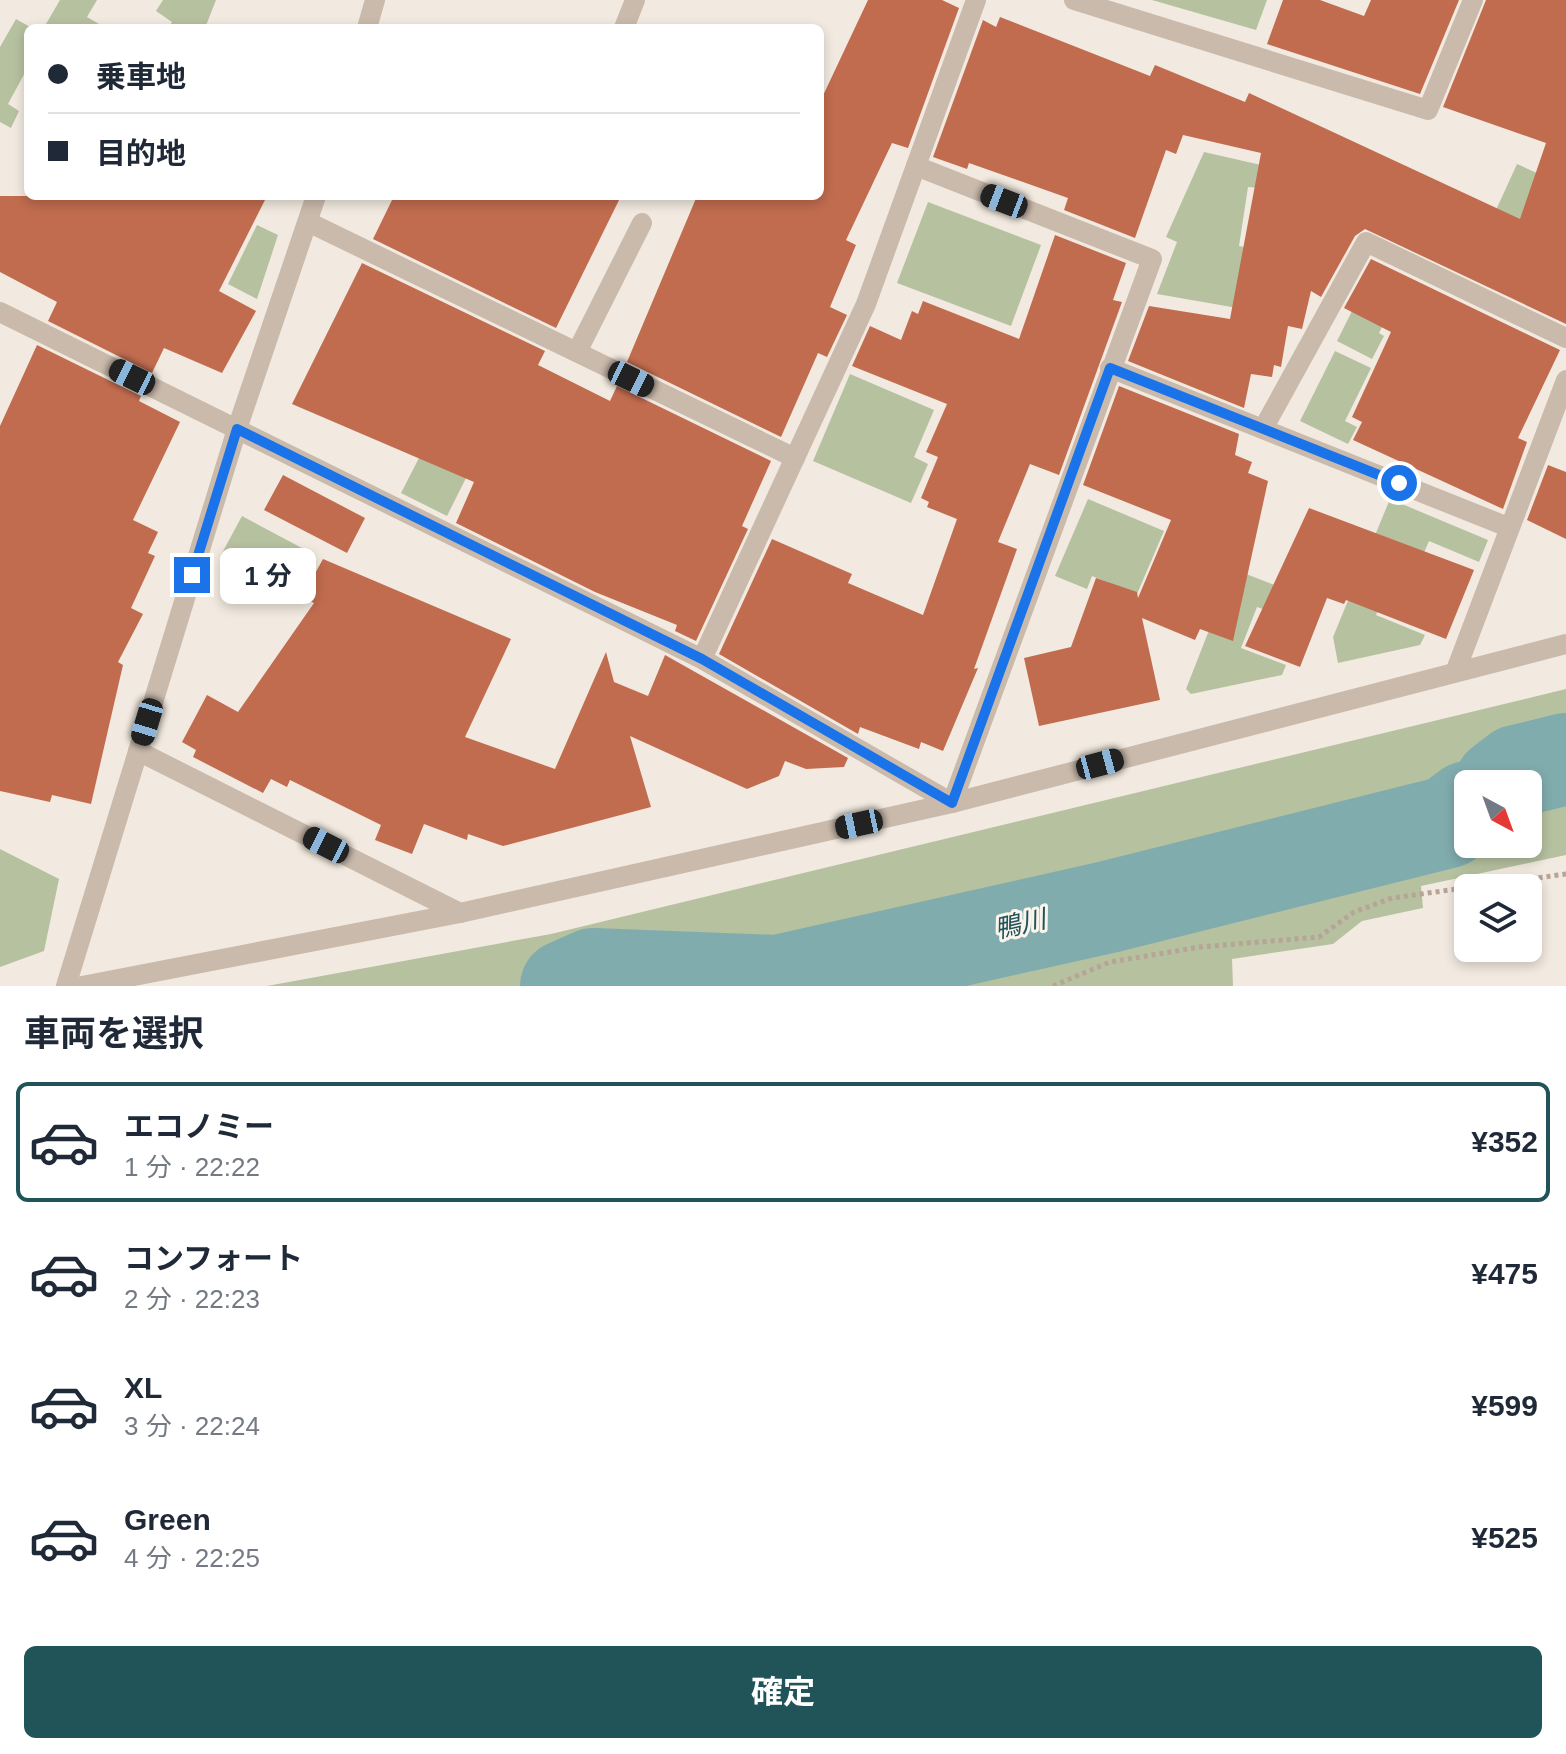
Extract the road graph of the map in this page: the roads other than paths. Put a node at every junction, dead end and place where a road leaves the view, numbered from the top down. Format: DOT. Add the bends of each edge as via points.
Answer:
graph roads {
  1 [pos="635,0"];
  2 [pos="976,0"];
  3 [pos="1074,0"];
  4 [pos="1473,0"];
  5 [pos="371,2"];
  6 [pos="368,24"];
  7 [pos="626,24"];
  8 [pos="916,166"];
  9 [pos="315,200"];
  10 [pos="308,222"];
  11 [pos="642,223"];
  12 [pos="0,312"];
  13 [pos="1566,338"];
  14 [pos="577,352"];
  15 [pos="1110,368"];
  16 [pos="1566,380"];
  17 [pos="237,429"];
  18 [pos="1263,429"];
  19 [pos="795,458"];
  20 [pos="1508,527"];
  21 [pos="1566,644"];
  22 [pos="702,659"];
  23 [pos="1456,670"];
  24 [pos="138,751"];
  25 [pos="952,803"];
  26 [pos="460,913"];
  27 [pos="66,986"];
  28 [pos="82,986"];
  1 -- 7 [label="street"];
  2 -- 8 [label="street"];
  3 -- 4 [label="street" via="1428,110"];
  5 -- 6 [label="street"];
  8 -- 15 [label="street" via="1152,259"];
  8 -- 19 [label="street" via="866,304"];
  9 -- 10 [label="street"];
  10 -- 14 [label="street"];
  10 -- 17 [label="street"];
  11 -- 14 [label="street"];
  12 -- 17 [label="street"];
  13 -- 18 [label="street" via="1366,242"];
  14 -- 19 [label="street"];
  15 -- 18 [label="street"];
  15 -- 25 [label="street"];
  16 -- 20 [label="street"];
  17 -- 22 [label="street"];
  17 -- 24 [label="street"];
  18 -- 20 [label="street"];
  19 -- 22 [label="street"];
  20 -- 23 [label="street"];
  21 -- 23 [label="street"];
  22 -- 25 [label="street"];
  23 -- 25 [label="street"];
  24 -- 26 [label="street"];
  24 -- 27 [label="street"];
  25 -- 26 [label="street"];
  26 -- 28 [label="street"];
}
